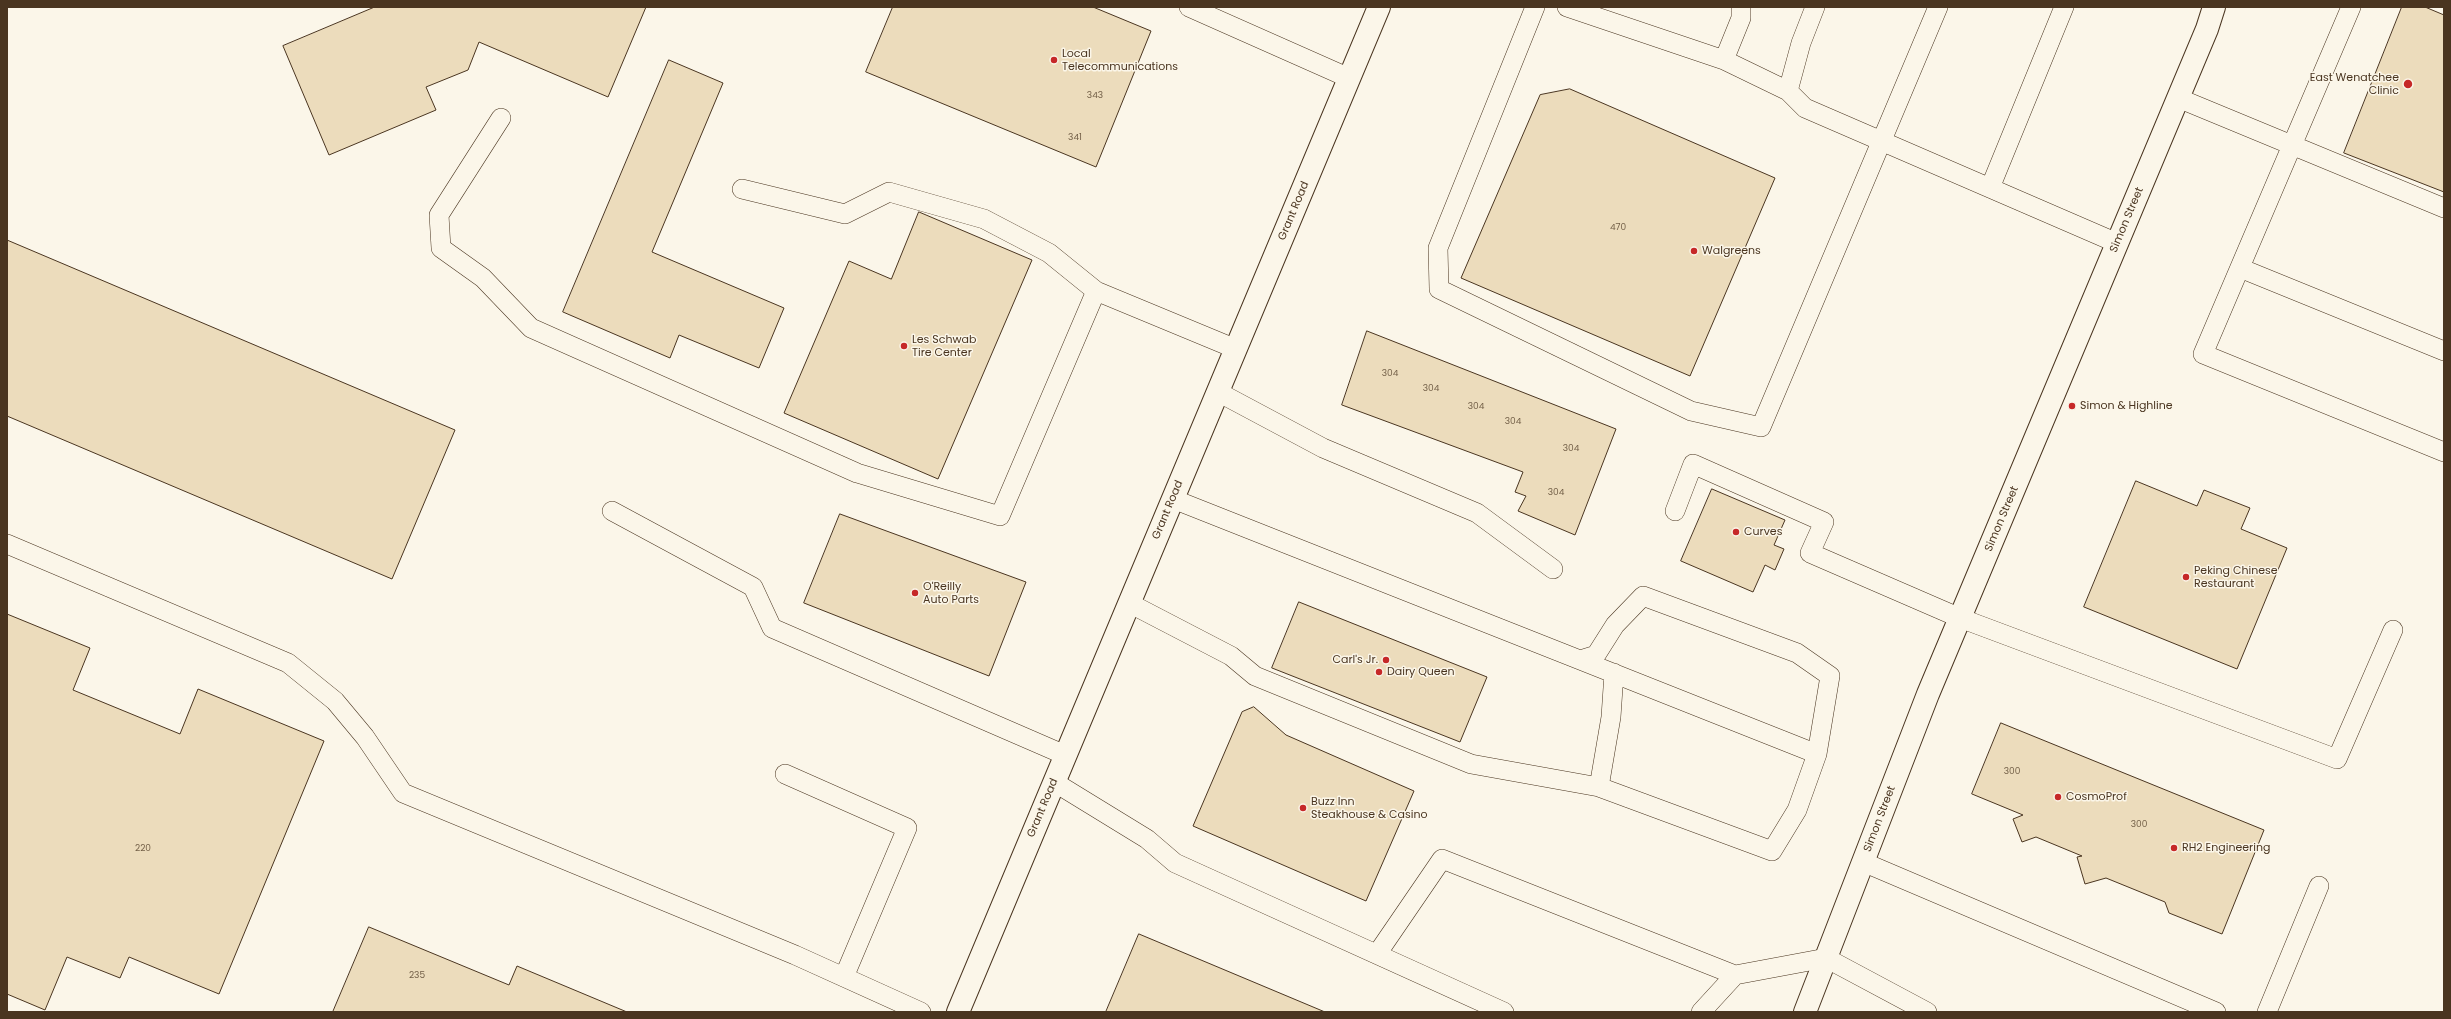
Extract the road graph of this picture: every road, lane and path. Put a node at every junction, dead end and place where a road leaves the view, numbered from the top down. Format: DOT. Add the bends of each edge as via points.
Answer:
graph roads {
  1 [pos="1189,7"];
  2 [pos="1379,7"];
  3 [pos="1535,7"];
  4 [pos="1567,7"];
  5 [pos="1741,7"];
  6 [pos="1815,7"];
  7 [pos="1938,7"];
  8 [pos="2064,7"];
  9 [pos="2214,7"];
  10 [pos="2220,7"];
  11 [pos="2352,7"];
  12 [pos="2207,29"];
  13 [pos="1724,60"];
  14 [pos="1349,78"];
  15 [pos="1788,91"];
  16 [pos="2178,98"];
  17 [pos="501,118"];
  18 [pos="1883,142"];
  19 [pos="2292,146"];
  20 [pos="1990,188"];
  21 [pos="742,189"];
  22 [pos="2444,208"];
  23 [pos="2117,243"];
  24 [pos="2240,268"];
  25 [pos="1096,291"];
  26 [pos="1236,349"];
  27 [pos="2444,351"];
  28 [pos="1218,392"];
  29 [pos="2444,452"];
  30 [pos="1173,499"];
  31 [pos="612,511"];
  32 [pos="1674,511"];
  33 [pos="7,544"];
  34 [pos="1553,569"];
  35 [pos="1129,603"];
  36 [pos="1960,618"];
  37 [pos="2393,630"];
  38 [pos="1580,660"];
  39 [pos="1614,673"];
  40 [pos="1817,754"];
  41 [pos="1065,755"];
  42 [pos="785,774"];
  43 [pos="1054,782"];
  44 [pos="1599,787"];
  45 [pos="1863,862"];
  46 [pos="2319,886"];
  47 [pos="1377,954"];
  48 [pos="1826,958"];
  49 [pos="1735,975"];
  50 [pos="844,977"];
  51 [pos="920,1012"];
  52 [pos="958,1012"];
  53 [pos="1504,1012"];
  54 [pos="1701,1012"];
  55 [pos="1805,1012"];
  56 [pos="1927,1012"];
  57 [pos="2216,1012"];
  58 [pos="2266,1012"];
  1 -- 14 [label="lane"];
  2 -- 14 [label="street, Grant Road"];
  3 -- 18 [label="lane" via="1438,248 1439,289 1691,410 1761,427"];
  4 -- 13 [label="lane"];
  5 -- 13 [label="lane" via="1741,18"];
  6 -- 15 [label="lane" via="1801,43"];
  7 -- 18 [label="lane"];
  8 -- 20 [label="lane"];
  9 -- 12 [label="street, Simon Street"];
  10 -- 12 [label="street, Simon Street"];
  11 -- 19 [label="lane"];
  12 -- 16 [label="street, Simon Street"];
  13 -- 15 [label="lane"];
  14 -- 26 [label="street, Grant Road"];
  15 -- 18 [label="lane" via="1805,108"];
  16 -- 19 [label="lane"];
  16 -- 23 [label="street, Simon Street"];
  17 -- 25 [label="lane" via="439,215 441,248 483,278 531,328 857,473 1000,516"];
  18 -- 20 [label="lane"];
  19 -- 22 [label="lane"];
  19 -- 24 [label="lane"];
  20 -- 23 [label="lane"];
  21 -- 25 [label="lane" via="845,214 889,192 977,217 1049,253"];
  23 -- 36 [label="street, Simon Street"];
  24 -- 27 [label="lane"];
  24 -- 29 [label="lane" via="2203,354"];
  25 -- 26 [label="lane"];
  26 -- 28 [label="street, Grant Road"];
  28 -- 30 [label="street, Grant Road"];
  28 -- 34 [label="lane" via="1323,448 1477,513"];
  30 -- 35 [label="street, Grant Road"];
  30 -- 38 [label="lane"];
  31 -- 41 [label="lane" via="753,587 772,628"];
  32 -- 36 [label="lane" via="1693,464 1824,522 1810,554"];
  33 -- 50 [label="lane" via="288,663 335,701 365,737 403,794"];
  35 -- 41 [label="street, Grant Road"];
  35 -- 44 [label="lane" via="1231,656 1255,676 1470,764"];
  36 -- 37 [label="lane" via="2337,759"];
  36 -- 45 [label="street, Simon Street"];
  38 -- 39 [label="lane"];
  38 -- 40 [label="lane" via="1596,655 1615,625 1643,596 1797,653 1830,676"];
  39 -- 40 [label="lane"];
  39 -- 44 [label="lane" via="1611,717"];
  40 -- 44 [label="lane" via="1797,810 1772,851"];
  41 -- 43 [label="street, Grant Road"];
  42 -- 50 [label="lane" via="907,828"];
  43 -- 47 [label="lane" via="1147,839 1175,863"];
  43 -- 52 [label="street, Grant Road"];
  45 -- 48 [label="street, Simon Street"];
  45 -- 57 [label="lane"];
  46 -- 58 [label="lane"];
  47 -- 49 [label="lane" via="1442,859"];
  47 -- 53 [label="lane"];
  48 -- 49 [label="lane"];
  48 -- 55 [label="street, Simon Street"];
  48 -- 56 [label="lane"];
  49 -- 54 [label="lane"];
  50 -- 51 [label="lane"];
}
